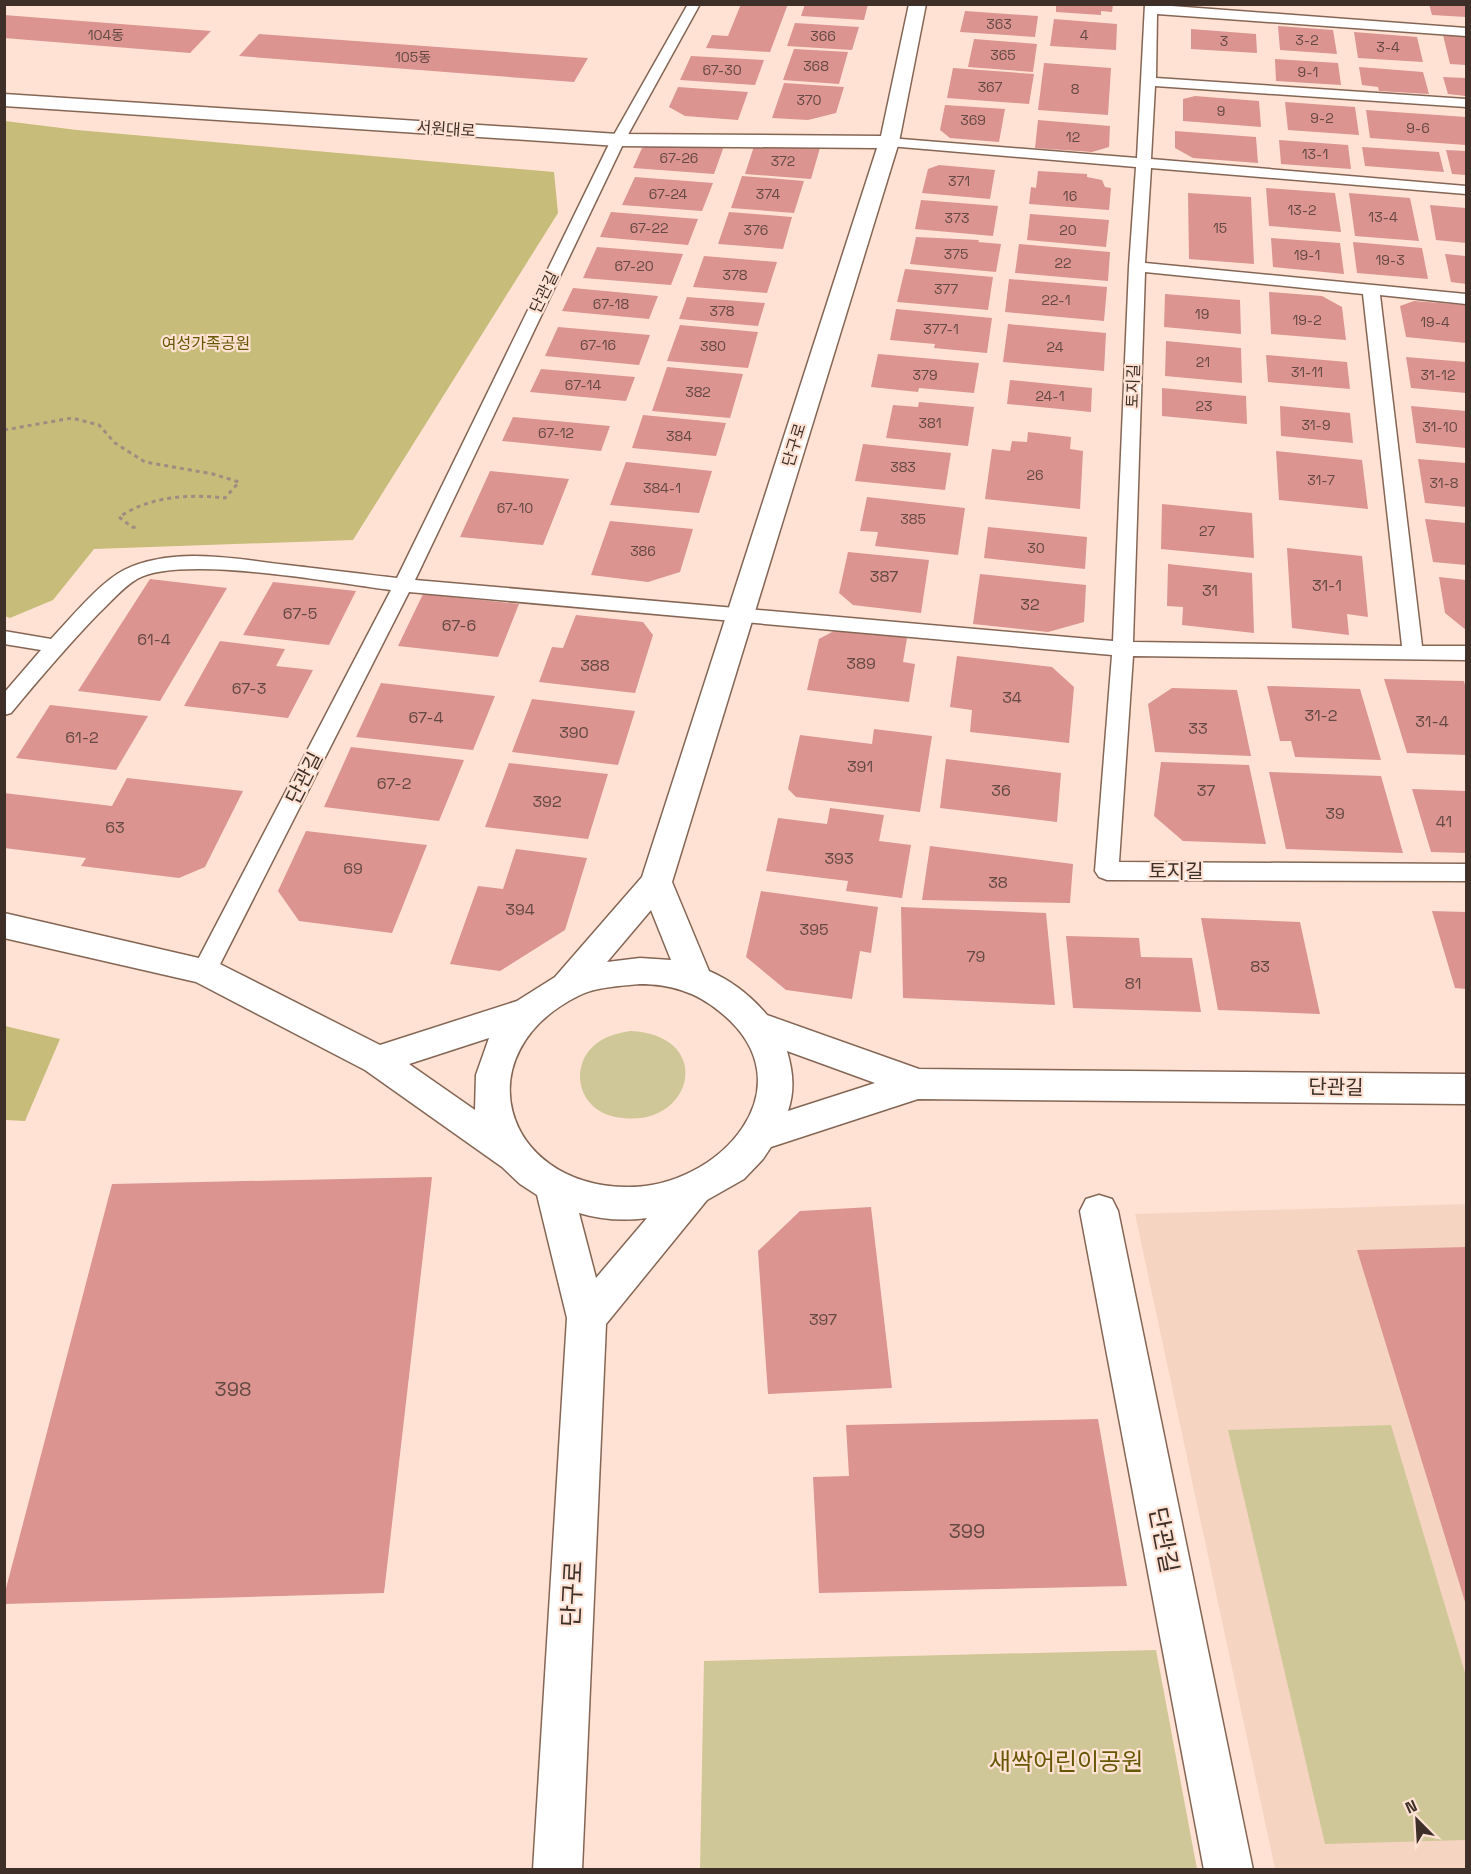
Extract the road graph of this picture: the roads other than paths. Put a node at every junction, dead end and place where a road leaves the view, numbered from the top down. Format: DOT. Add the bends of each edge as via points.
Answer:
graph roads {
  1 [pos="694,4"];
  2 [pos="918,4"];
  3 [pos="1151,7"];
  4 [pos="1467,32"];
  5 [pos="1149,82"];
  6 [pos="4,100"];
  7 [pos="1467,103"];
  8 [pos="618,140"];
  9 [pos="889,142"];
  10 [pos="1145,163"];
  11 [pos="1467,189"];
  12 [pos="1137,267"];
  13 [pos="1371,290"];
  14 [pos="1467,299"];
  15 [pos="403,585"];
  16 [pos="742,614"];
  17 [pos="4,637"];
  18 [pos="55,646"];
  19 [pos="1123,649"];
  20 [pos="1413,652"];
  21 [pos="1467,653"];
  22 [pos="4,708"];
  23 [pos="1467,873"];
  24 [pos="656,882"];
  25 [pos="4,925"];
  26 [pos="204,971"];
  27 [pos="695,979"];
  28 [pos="567,986"];
  29 [pos="530,1011"];
  30 [pos="759,1026"];
  31 [pos="377,1060"];
  32 [pos="918,1084"];
  33 [pos="1467,1089"];
  34 [pos="761,1135"];
  35 [pos="518,1159"];
  36 [pos="554,1187"];
  37 [pos="693,1191"];
  38 [pos="1099,1211"];
  39 [pos="587,1318"];
  40 [pos="557,1869"];
  41 [pos="1229,1869"];
  1 -- 8 [label="lane, 단관길"];
  2 -- 9 [label="street, 단구로"];
  3 -- 4 [label="lane, 토지길"];
  3 -- 5 [label="lane, 토지길"];
  5 -- 7 [label="lane"];
  5 -- 10 [label="lane, 토지길"];
  6 -- 8 [label="street, 서원대로"];
  8 -- 9 [label="street, 서원대로"];
  8 -- 15 [label="lane, 단관길"];
  9 -- 10 [label="lane"];
  9 -- 16 [label="street, 단구로"];
  10 -- 11 [label="lane"];
  10 -- 12 [label="lane, 토지길"];
  12 -- 13 [label="lane"];
  12 -- 19 [label="lane, 토지길"];
  13 -- 14 [label="lane"];
  13 -- 20 [label="lane"];
  15 -- 16 [label="lane"];
  15 -- 18 [label="lane" via="236,565 157,565 130,575 111,590"];
  15 -- 26 [label="lane, 단관길"];
  16 -- 19 [label="lane"];
  16 -- 24 [label="street, 단구로"];
  17 -- 18 [label="lane"];
  18 -- 22 [label="lane"];
  19 -- 20 [label="lane"];
  19 -- 23 [label="lane, 토지길" via="1107,871"];
  20 -- 21 [label="lane"];
  24 -- 27 [label="street"];
  24 -- 28 [label="street"];
  25 -- 26 [label="street"];
  26 -- 31 [label="street"];
  27 -- 28 [label="street" via="654,971 611,973"];
  27 -- 30 [label="street" via="731,999"];
  28 -- 29 [label="street"];
  29 -- 31 [label="street"];
  29 -- 35 [label="street" via="503,1045 491,1083 496,1124"];
  30 -- 32 [label="street"];
  30 -- 34 [label="street" via="774,1061 775,1098"];
  31 -- 35 [label="street"];
  32 -- 33 [label="street, 단관길"];
  32 -- 34 [label="street"];
  34 -- 37 [label="street" via="733,1167"];
  35 -- 36 [label="street"];
  36 -- 37 [label="street" via="599,1202 617,1203 647,1203"];
  36 -- 39 [label="street, 단구로"];
  37 -- 39 [label="street"];
  38 -- 41 [label="street, 단관길"];
  39 -- 40 [label="street, 단구로"];
}
